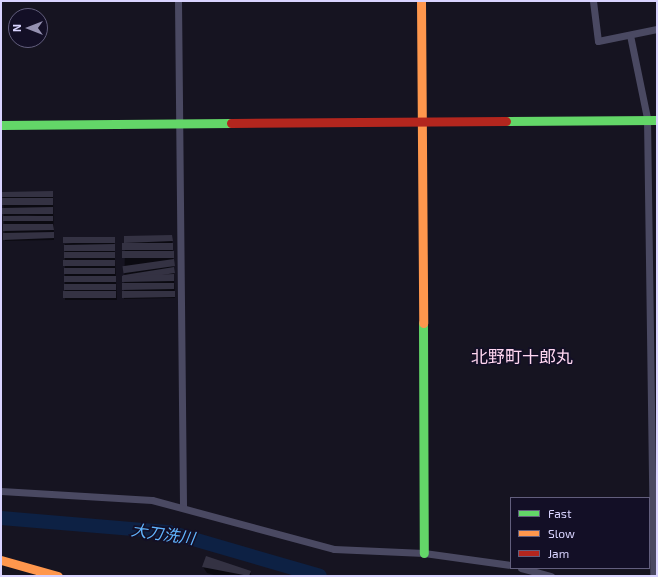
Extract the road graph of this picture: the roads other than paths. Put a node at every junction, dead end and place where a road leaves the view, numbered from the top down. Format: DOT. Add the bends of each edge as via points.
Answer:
graph roads {
  1 [pos="178,1"];
  2 [pos="421,1"];
  3 [pos="593,1"];
  4 [pos="657,29"];
  5 [pos="630,35"];
  6 [pos="647,118"];
  7 [pos="422,119"];
  8 [pos="657,120"];
  9 [pos="181,123"];
  10 [pos="1,125"];
  11 [pos="654,452"];
  12 [pos="1,491"];
  13 [pos="183,506"];
  14 [pos="424,553"];
  15 [pos="1,560"];
  16 [pos="510,565"];
  17 [pos="525,569"];
  18 [pos="58,576"];
  19 [pos="551,576"];
  20 [pos="653,576"];
  1 -- 9 [label="street"];
  2 -- 7 [label="main road"];
  3 -- 5 [label="street" via="598,41"];
  4 -- 5 [label="street"];
  5 -- 6 [label="street"];
  6 -- 7 [label="main road"];
  6 -- 8 [label="main road"];
  6 -- 11 [label="street"];
  7 -- 9 [label="main road"];
  7 -- 14 [label="main road"];
  9 -- 10 [label="main road"];
  9 -- 13 [label="street"];
  11 -- 20 [label="street"];
  12 -- 13 [label="street" via="152,500"];
  13 -- 14 [label="street" via="334,549"];
  14 -- 16 [label="street"];
  15 -- 18 [label="main road"];
  17 -- 19 [label="street"];
}
